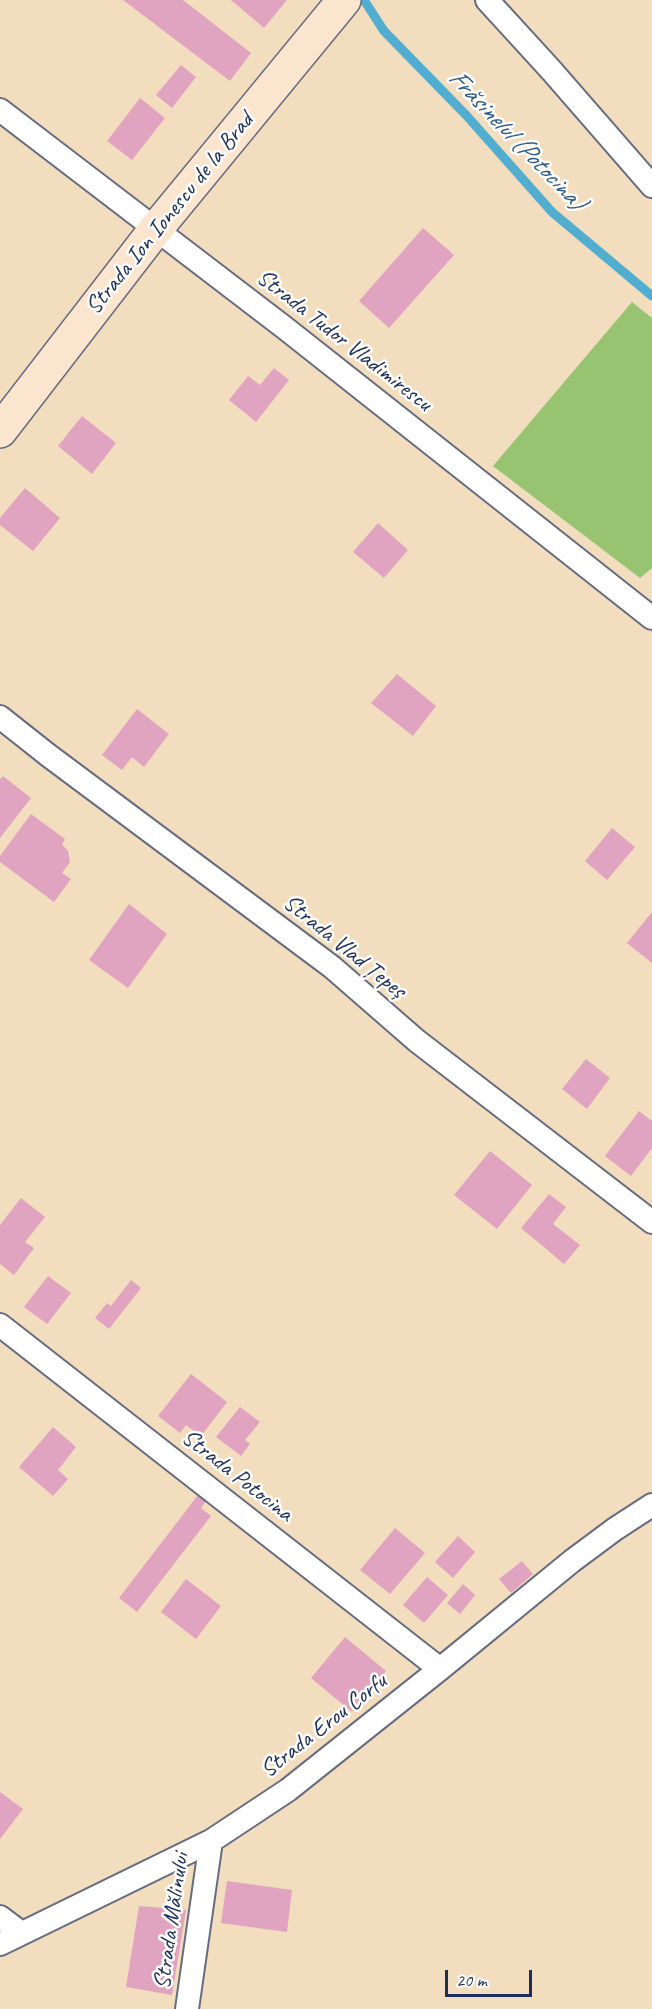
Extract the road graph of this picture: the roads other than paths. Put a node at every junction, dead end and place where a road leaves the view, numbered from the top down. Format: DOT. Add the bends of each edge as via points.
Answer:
graph roads {
  1 [pos="487,0"];
  2 [pos="340,5"];
  3 [pos="0,110"];
  4 [pos="652,186"];
  5 [pos="155,230"];
  6 [pos="0,431"];
  7 [pos="652,618"];
  8 [pos="0,717"];
  9 [pos="652,1222"];
  10 [pos="0,1325"];
  11 [pos="652,1505"];
  12 [pos="440,1669"];
  13 [pos="211,1842"];
  14 [pos="0,1917"];
  15 [pos="20,1932"];
  16 [pos="0,1944"];
  17 [pos="187,2009"];
  1 -- 4 [label="street"];
  2 -- 5 [label="street, Strada Ion Ionescu de la Brad"];
  3 -- 5 [label="street, Strada Tudor Vladimirescu"];
  5 -- 6 [label="street, Strada Ion Ionescu de la Brad"];
  5 -- 7 [label="street, Strada Tudor Vladimirescu"];
  8 -- 9 [label="street, Strada Vlad Țepeș" via="332,967 417,1041"];
  10 -- 12 [label="street, Strada Potocina"];
  11 -- 12 [label="street, Strada Erou Corfu" via="572,1561"];
  12 -- 13 [label="street, Strada Erou Corfu" via="288,1790"];
  13 -- 15 [label="street, Strada Erou Corfu"];
  13 -- 17 [label="street, Strada Mălinului"];
  14 -- 15 [label="street"];
  15 -- 16 [label="street, Strada Erou Corfu"];
}
